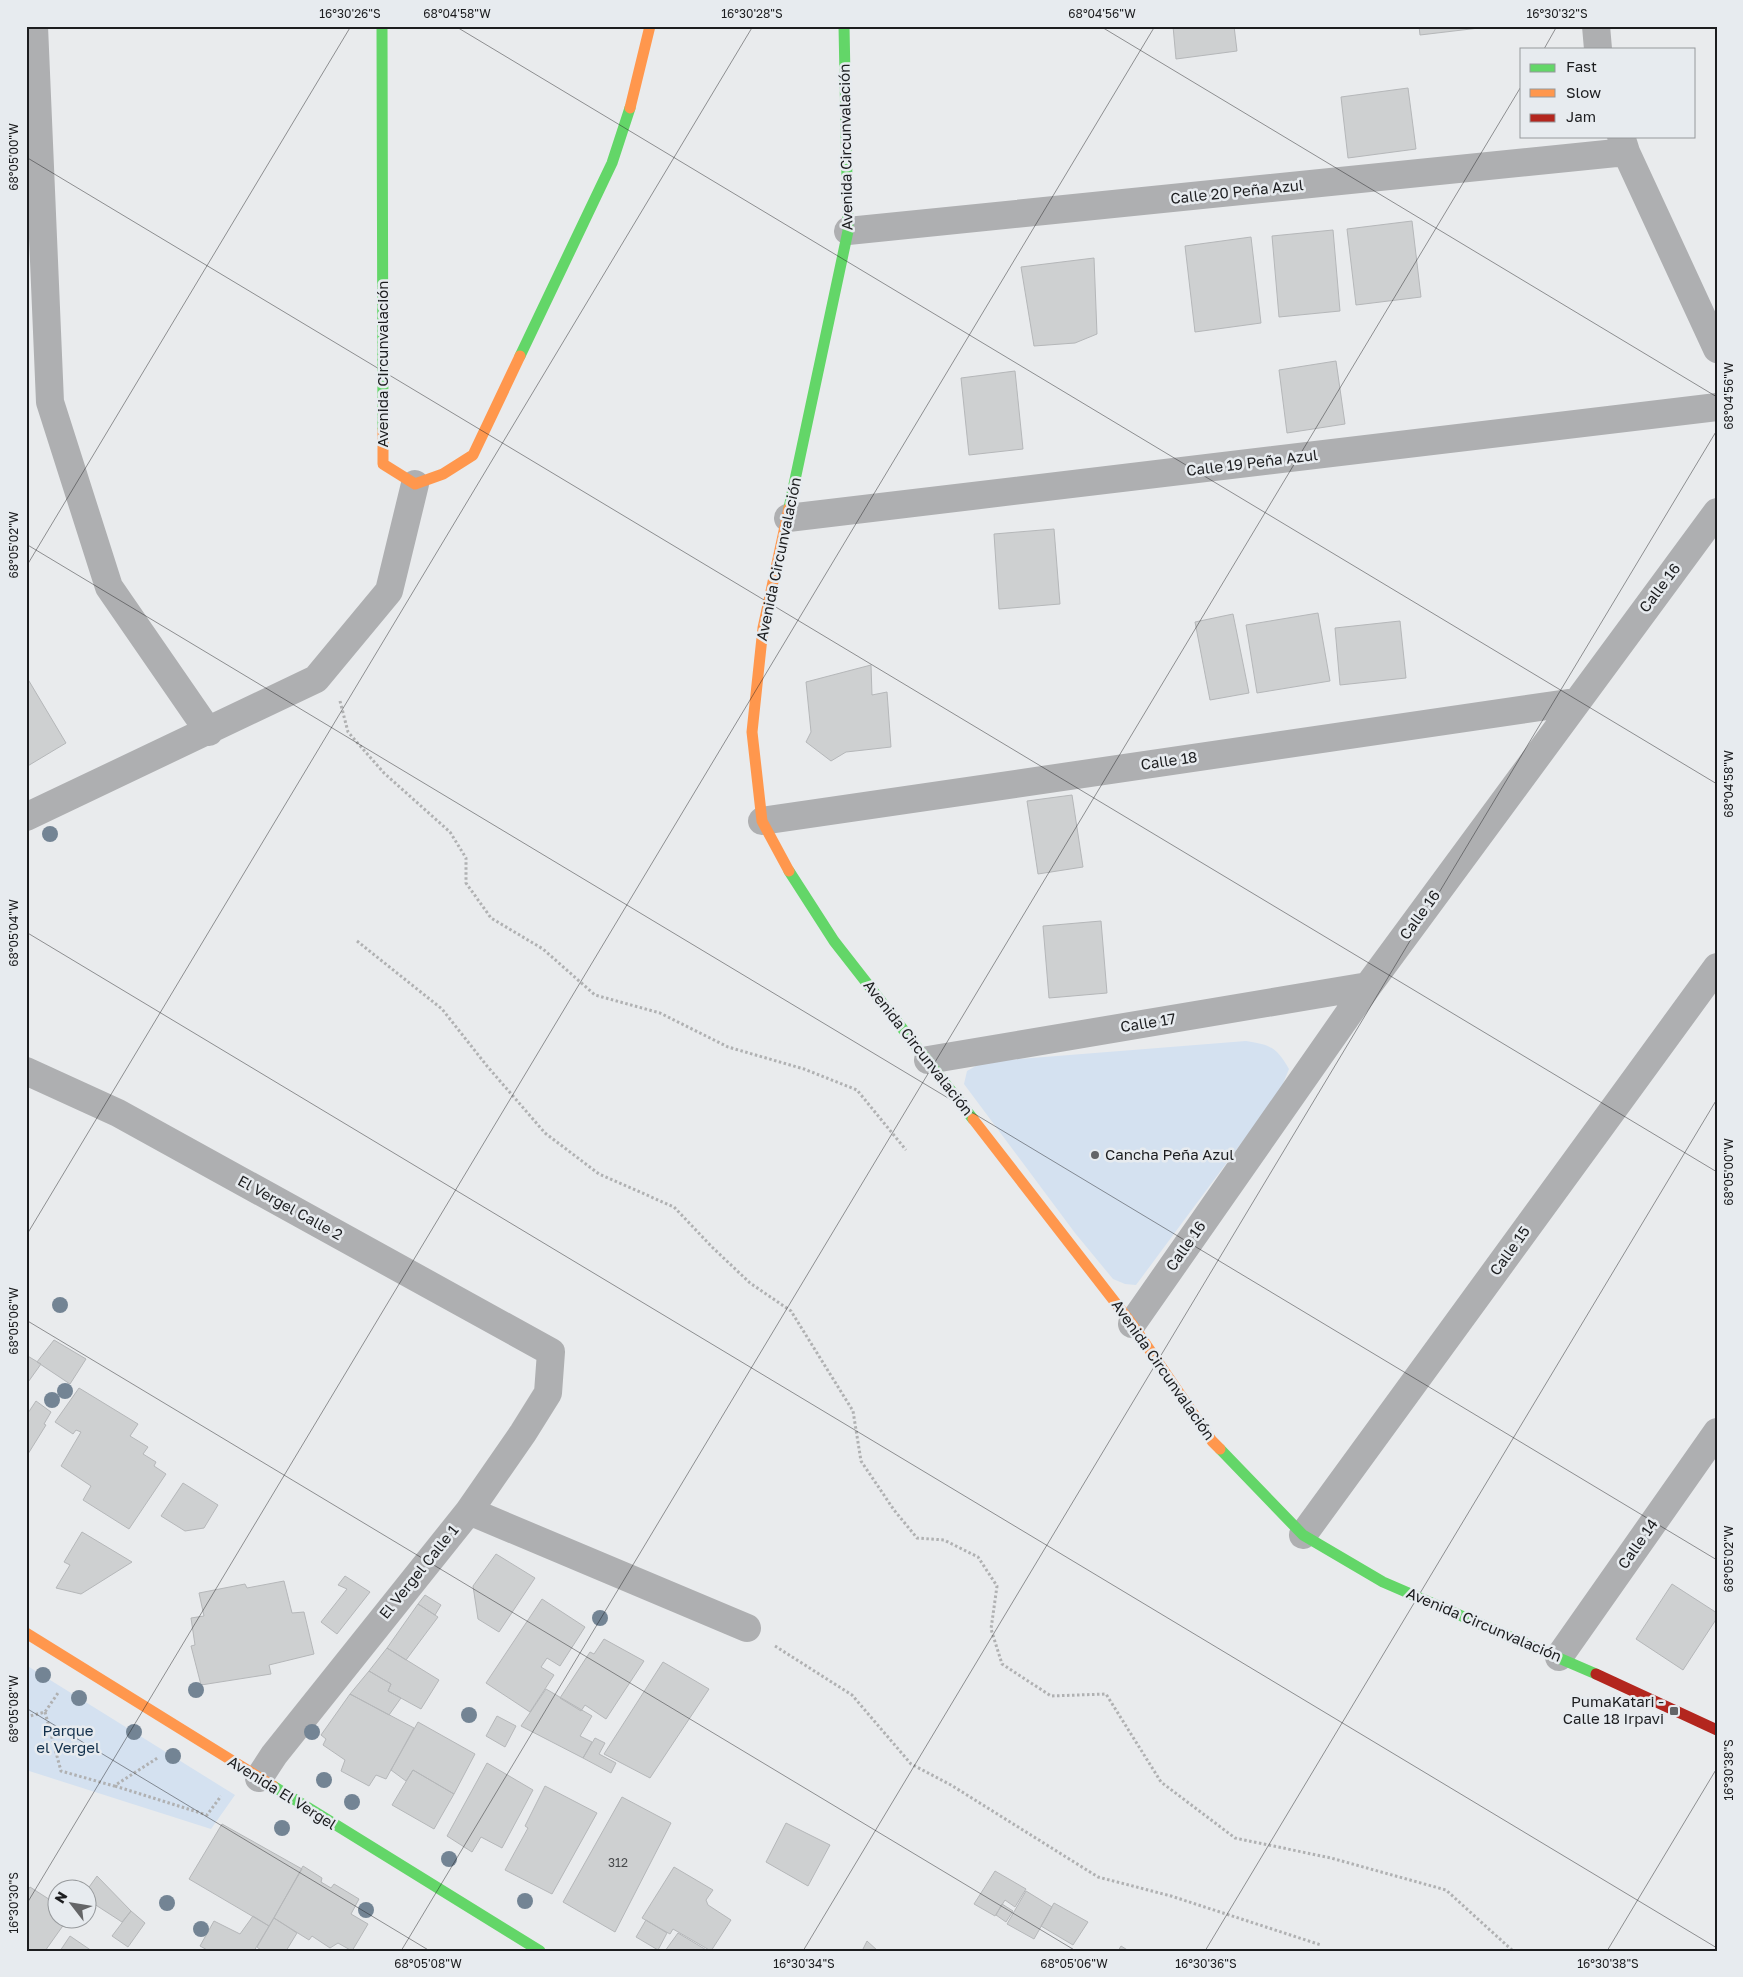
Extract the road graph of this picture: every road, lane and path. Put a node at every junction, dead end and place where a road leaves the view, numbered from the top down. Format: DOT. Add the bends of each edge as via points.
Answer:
graph roads {
  1 [pos="34,26"];
  2 [pos="382,26"];
  3 [pos="650,26"];
  4 [pos="844,26"];
  5 [pos="1596,26"];
  6 [pos="1598,48"];
  7 [pos="1623,144"];
  8 [pos="848,231"];
  9 [pos="1717,349"];
  10 [pos="1717,408"];
  11 [pos="415,484"];
  12 [pos="1717,512"];
  13 [pos="788,518"];
  14 [pos="330,662"];
  15 [pos="1576,702"];
  16 [pos="209,732"];
  17 [pos="26,817"];
  18 [pos="762,821"];
  19 [pos="357,941"];
  20 [pos="1717,967"];
  21 [pos="1368,986"];
  22 [pos="928,1060"];
  23 [pos="26,1071"];
  24 [pos="906,1150"];
  25 [pos="1132,1324"];
  26 [pos="551,1352"];
  27 [pos="1717,1432"];
  28 [pos="469,1511"];
  29 [pos="1303,1535"];
  30 [pos="747,1628"];
  31 [pos="26,1633"];
  32 [pos="1559,1657"];
  33 [pos="58,1693"];
  34 [pos="45,1712"];
  35 [pos="26,1717"];
  36 [pos="1717,1730"];
  37 [pos="159,1757"];
  38 [pos="259,1778"];
  39 [pos="114,1786"];
  40 [pos="221,1796"];
  41 [pos="1321,1945"];
  42 [pos="540,1951"];
  43 [pos="1513,1951"];
  1 -- 16 [label="street" via="50,402 109,587"];
  2 -- 11 [label="street, Avenida Circunvalación" via="383,464"];
  3 -- 11 [label="street" via="632,102 612,163 473,455 443,474"];
  4 -- 8 [label="street, Avenida Circunvalación"];
  5 -- 6 [label="street"];
  7 -- 8 [label="street, Calle 20 Peña Azul"];
  7 -- 9 [label="street"];
  8 -- 13 [label="street, Avenida Circunvalación"];
  10 -- 13 [label="street, Calle 19 Peña Azul"];
  11 -- 14 [label="street" via="389,591"];
  12 -- 15 [label="street, Calle 16"];
  13 -- 18 [label="street, Avenida Circunvalación" via="763,628 752,732"];
  14 -- 16 [label="street" via="316,679"];
  14 -- 24 [label="path" via="348,732 384,773 450,832 466,858 466,883 491,918 544,949 595,995 660,1013 728,1047 804,1069 857,1090"];
  15 -- 18 [label="street, Calle 18"];
  15 -- 21 [label="street, Calle 16"];
  16 -- 17 [label="street"];
  18 -- 22 [label="street, Avenida Circunvalación" via="781,858 834,941"];
  19 -- 43 [label="path" via="442,1009 545,1133 599,1174 674,1206 750,1283 790,1311 853,1411 861,1461 894,1510 918,1538 944,1540 978,1557 997,1586 991,1629 1002,1664 1051,1696 1106,1694 1161,1782 1235,1838 1331,1858 1446,1890"];
  20 -- 29 [label="street, Calle 15"];
  21 -- 22 [label="street, Calle 17"];
  21 -- 25 [label="street, Calle 16"];
  22 -- 25 [label="street, Avenida Circunvalación"];
  23 -- 26 [label="street, El Vergel Calle 2" via="118,1113"];
  25 -- 29 [label="street, Avenida Circunvalación" via="1212,1441"];
  26 -- 28 [label="street, El Vergel Calle 1" via="548,1392"];
  27 -- 32 [label="street, Calle 14"];
  28 -- 30 [label="street"];
  28 -- 38 [label="street, El Vergel Calle 1"];
  29 -- 32 [label="street, Avenida Circunvalación" via="1383,1582"];
  30 -- 41 [label="path" via="852,1695 911,1764 951,1785 1098,1877 1171,1896"];
  31 -- 38 [label="street, Avenida El Vergel"];
  32 -- 36 [label="street, Avenida Circunvalación"];
  33 -- 34 [label="path"];
  34 -- 35 [label="path"];
  34 -- 39 [label="path" via="61,1771"];
  37 -- 39 [label="path"];
  38 -- 42 [label="street, Avenida El Vergel"];
  39 -- 40 [label="path" via="207,1815"];
}
